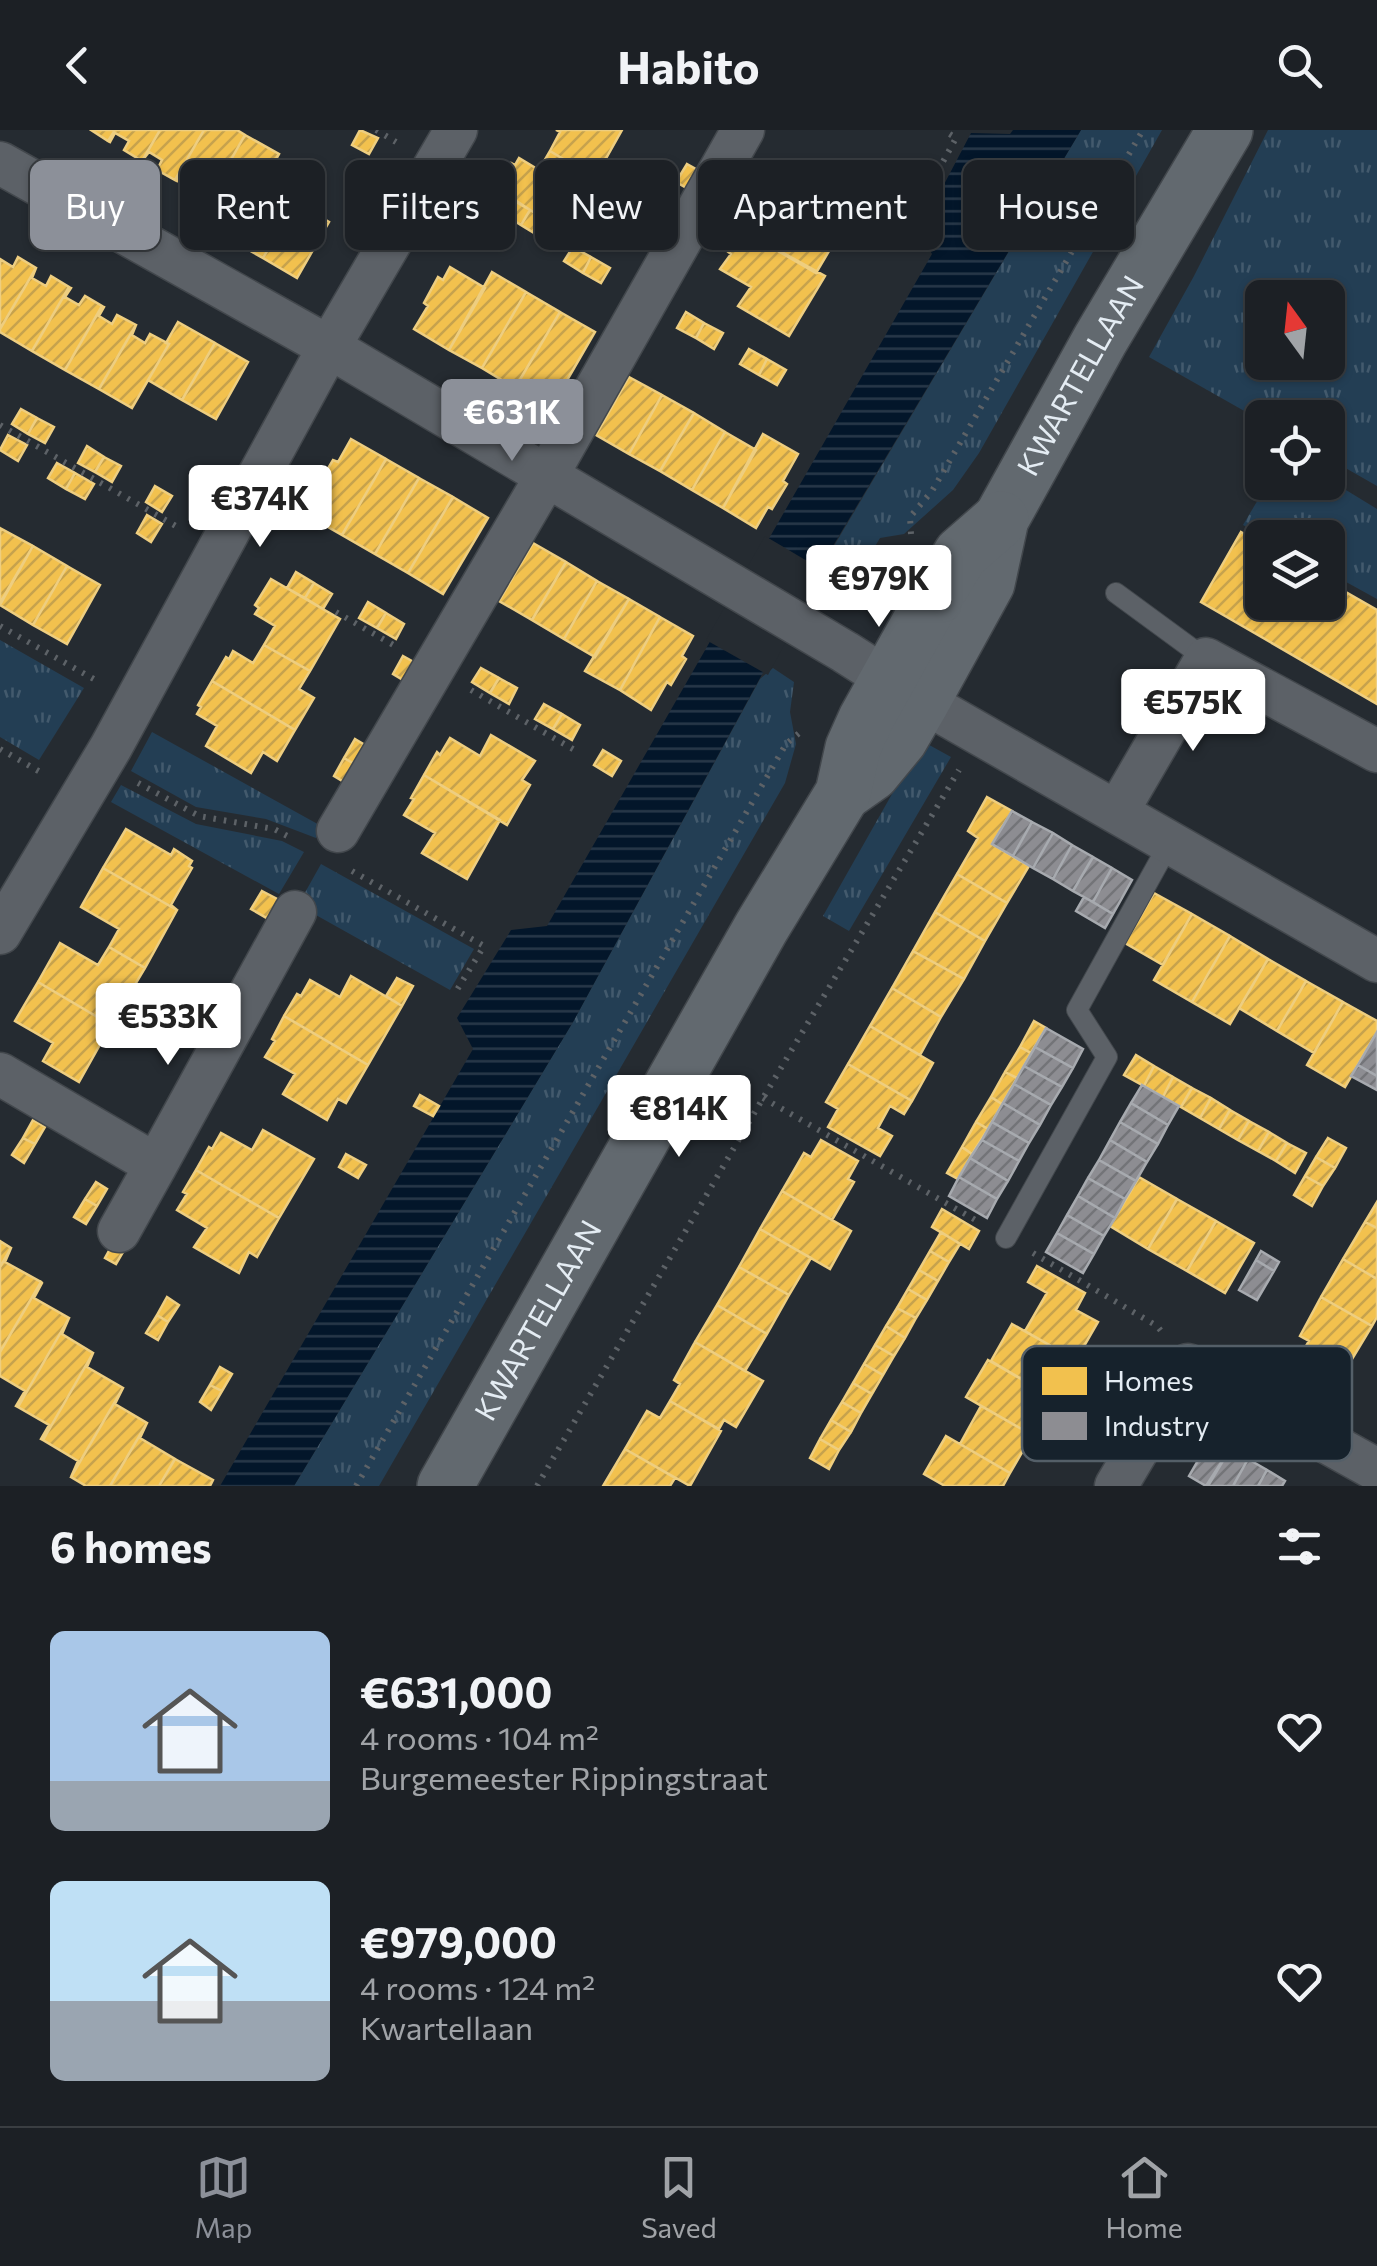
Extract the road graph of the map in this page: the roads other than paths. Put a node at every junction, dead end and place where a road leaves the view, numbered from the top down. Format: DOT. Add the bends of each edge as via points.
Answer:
graph roads {
  1 [pos="456,130"];
  2 [pos="743,130"];
  3 [pos="1225,130"];
  4 [pos="0,163"];
  5 [pos="329,347"];
  6 [pos="546,478"];
  7 [pos="1116,593"];
  8 [pos="1206,659"];
  9 [pos="906,690"];
  10 [pos="1377,751"];
  11 [pos="1117,812"];
  12 [pos="1170,842"];
  13 [pos="330,848"];
  14 [pos="295,912"];
  15 [pos="0,933"];
  16 [pos="1377,961"];
  17 [pos="0,1074"];
  18 [pos="156,1165"];
  19 [pos="119,1230"];
  20 [pos="1006,1238"];
  21 [pos="1352,1456"];
  22 [pos="1131,1461"];
  23 [pos="1377,1470"];
  24 [pos="445,1486"];
  25 [pos="1116,1486"];
  1 -- 5 [label="street"];
  2 -- 6 [label="street"];
  3 -- 9 [label="street, KWARTELLAAN" via="1001,519 961,554"];
  4 -- 5 [label="street"];
  5 -- 6 [label="street"];
  5 -- 15 [label="street" via="111,747"];
  6 -- 9 [label="street"];
  6 -- 13 [label="street"];
  7 -- 8 [label="lane"];
  8 -- 10 [label="street"];
  8 -- 11 [label="street"];
  9 -- 11 [label="street"];
  9 -- 24 [label="street, KWARTELLAAN" via="853,748 843,793"];
  11 -- 12 [label="street"];
  12 -- 16 [label="street"];
  12 -- 20 [label="lane" via="1077,1010 1108,1056"];
  14 -- 18 [label="street"];
  17 -- 18 [label="street"];
  18 -- 19 [label="street"];
  21 -- 23 [label="street"];
  22 -- 25 [label="street"];
}
